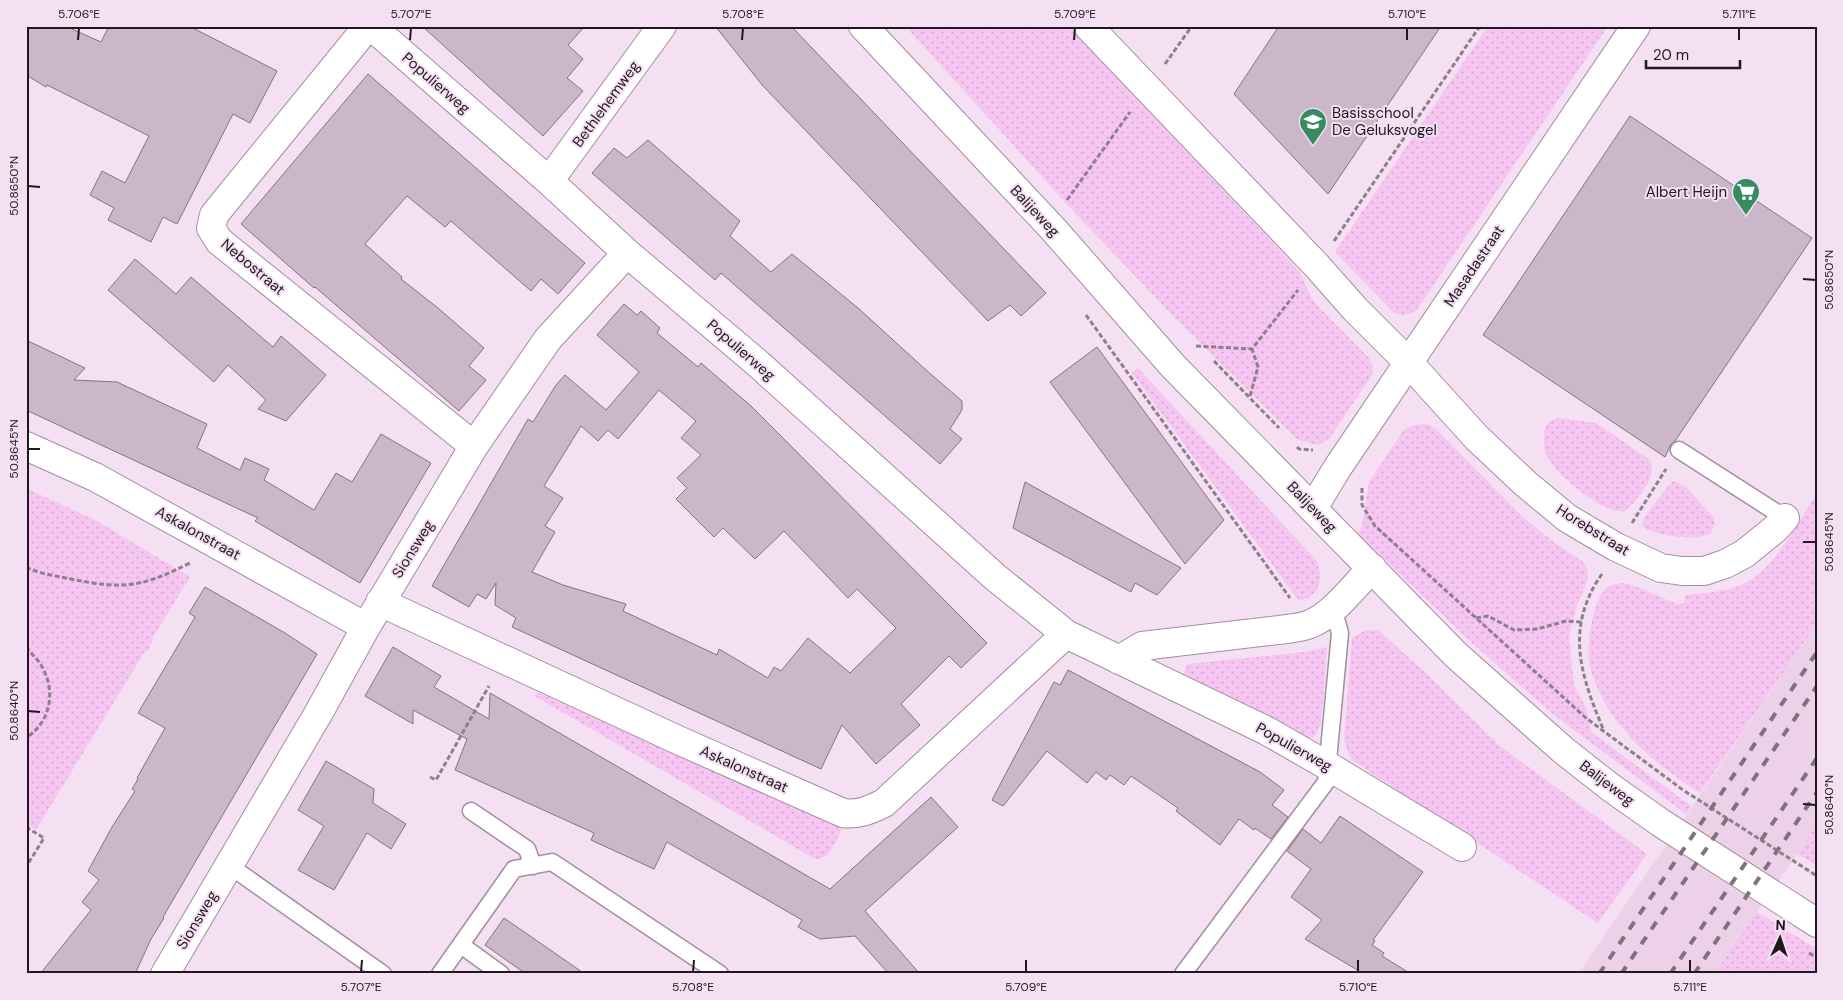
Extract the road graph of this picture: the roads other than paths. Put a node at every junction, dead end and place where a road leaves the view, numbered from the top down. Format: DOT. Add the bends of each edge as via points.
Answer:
graph roads {
  1 [pos="369,26"];
  2 [pos="662,26"];
  3 [pos="864,26"];
  4 [pos="1088,26"];
  5 [pos="1636,26"];
  6 [pos="549,181"];
  7 [pos="627,253"];
  8 [pos="1409,362"];
  9 [pos="26,446"];
  10 [pos="474,446"];
  11 [pos="1679,450"];
  12 [pos="1313,508"];
  13 [pos="1785,518"];
  14 [pos="1372,568"];
  15 [pos="380,602"];
  16 [pos="1333,608"];
  17 [pos="366,627"];
  18 [pos="1066,634"];
  19 [pos="1119,660"];
  20 [pos="1328,766"];
  21 [pos="472,811"];
  22 [pos="1462,847"];
  23 [pos="230,866"];
  24 [pos="533,866"];
  25 [pos="1817,923"];
  26 [pos="461,945"];
  27 [pos="165,974"];
  28 [pos="383,974"];
  29 [pos="440,974"];
  30 [pos="501,974"];
  31 [pos="720,974"];
  32 [pos="1183,974"];
  1 -- 6 [label="street, Populierweg"];
  1 -- 10 [label="street, Nebostraat" via="214,215 211,228 219,241"];
  2 -- 6 [label="street, Bethlehemweg"];
  3 -- 12 [label="street, Balijeweg" via="1054,230 1173,366"];
  4 -- 8 [label="street"];
  5 -- 8 [label="street, Masadastraat"];
  6 -- 7 [label="street, Populierweg"];
  7 -- 10 [label="street, Sionsweg" via="548,340"];
  7 -- 18 [label="street, Populierweg" via="755,361 994,577"];
  8 -- 12 [label="street, Masadastraat"];
  8 -- 13 [label="street, Horebstraat" via="1477,438 1526,484 1568,518 1616,547 1661,568 1704,570 1726,564 1744,554"];
  9 -- 17 [label="street, Askalonstraat" via="95,477"];
  10 -- 15 [label="street, Sionsweg"];
  11 -- 13 [label="lane"];
  12 -- 14 [label="street, Balijeweg"];
  14 -- 16 [label="street"];
  14 -- 25 [label="street, Balijeweg" via="1456,655 1563,750 1661,823"];
  15 -- 17 [label="street, Sionsweg"];
  15 -- 18 [label="street, Askalonstraat" via="678,740 854,814 884,803"];
  16 -- 19 [label="street" via="1310,624 1142,646"];
  16 -- 20 [label="lane" via="1340,633"];
  17 -- 23 [label="street, Sionsweg"];
  18 -- 19 [label="street, Populierweg"];
  19 -- 20 [label="street, Populierweg" via="1267,731"];
  20 -- 22 [label="street, Populierweg"];
  20 -- 32 [label="lane" via="1326,782"];
  21 -- 24 [label="lane" via="527,850"];
  23 -- 27 [label="street, Sionsweg"];
  23 -- 28 [label="lane"];
  24 -- 26 [label="lane" via="514,869"];
  24 -- 31 [label="lane" via="552,862"];
  26 -- 29 [label="lane"];
  26 -- 30 [label="lane"];
}
